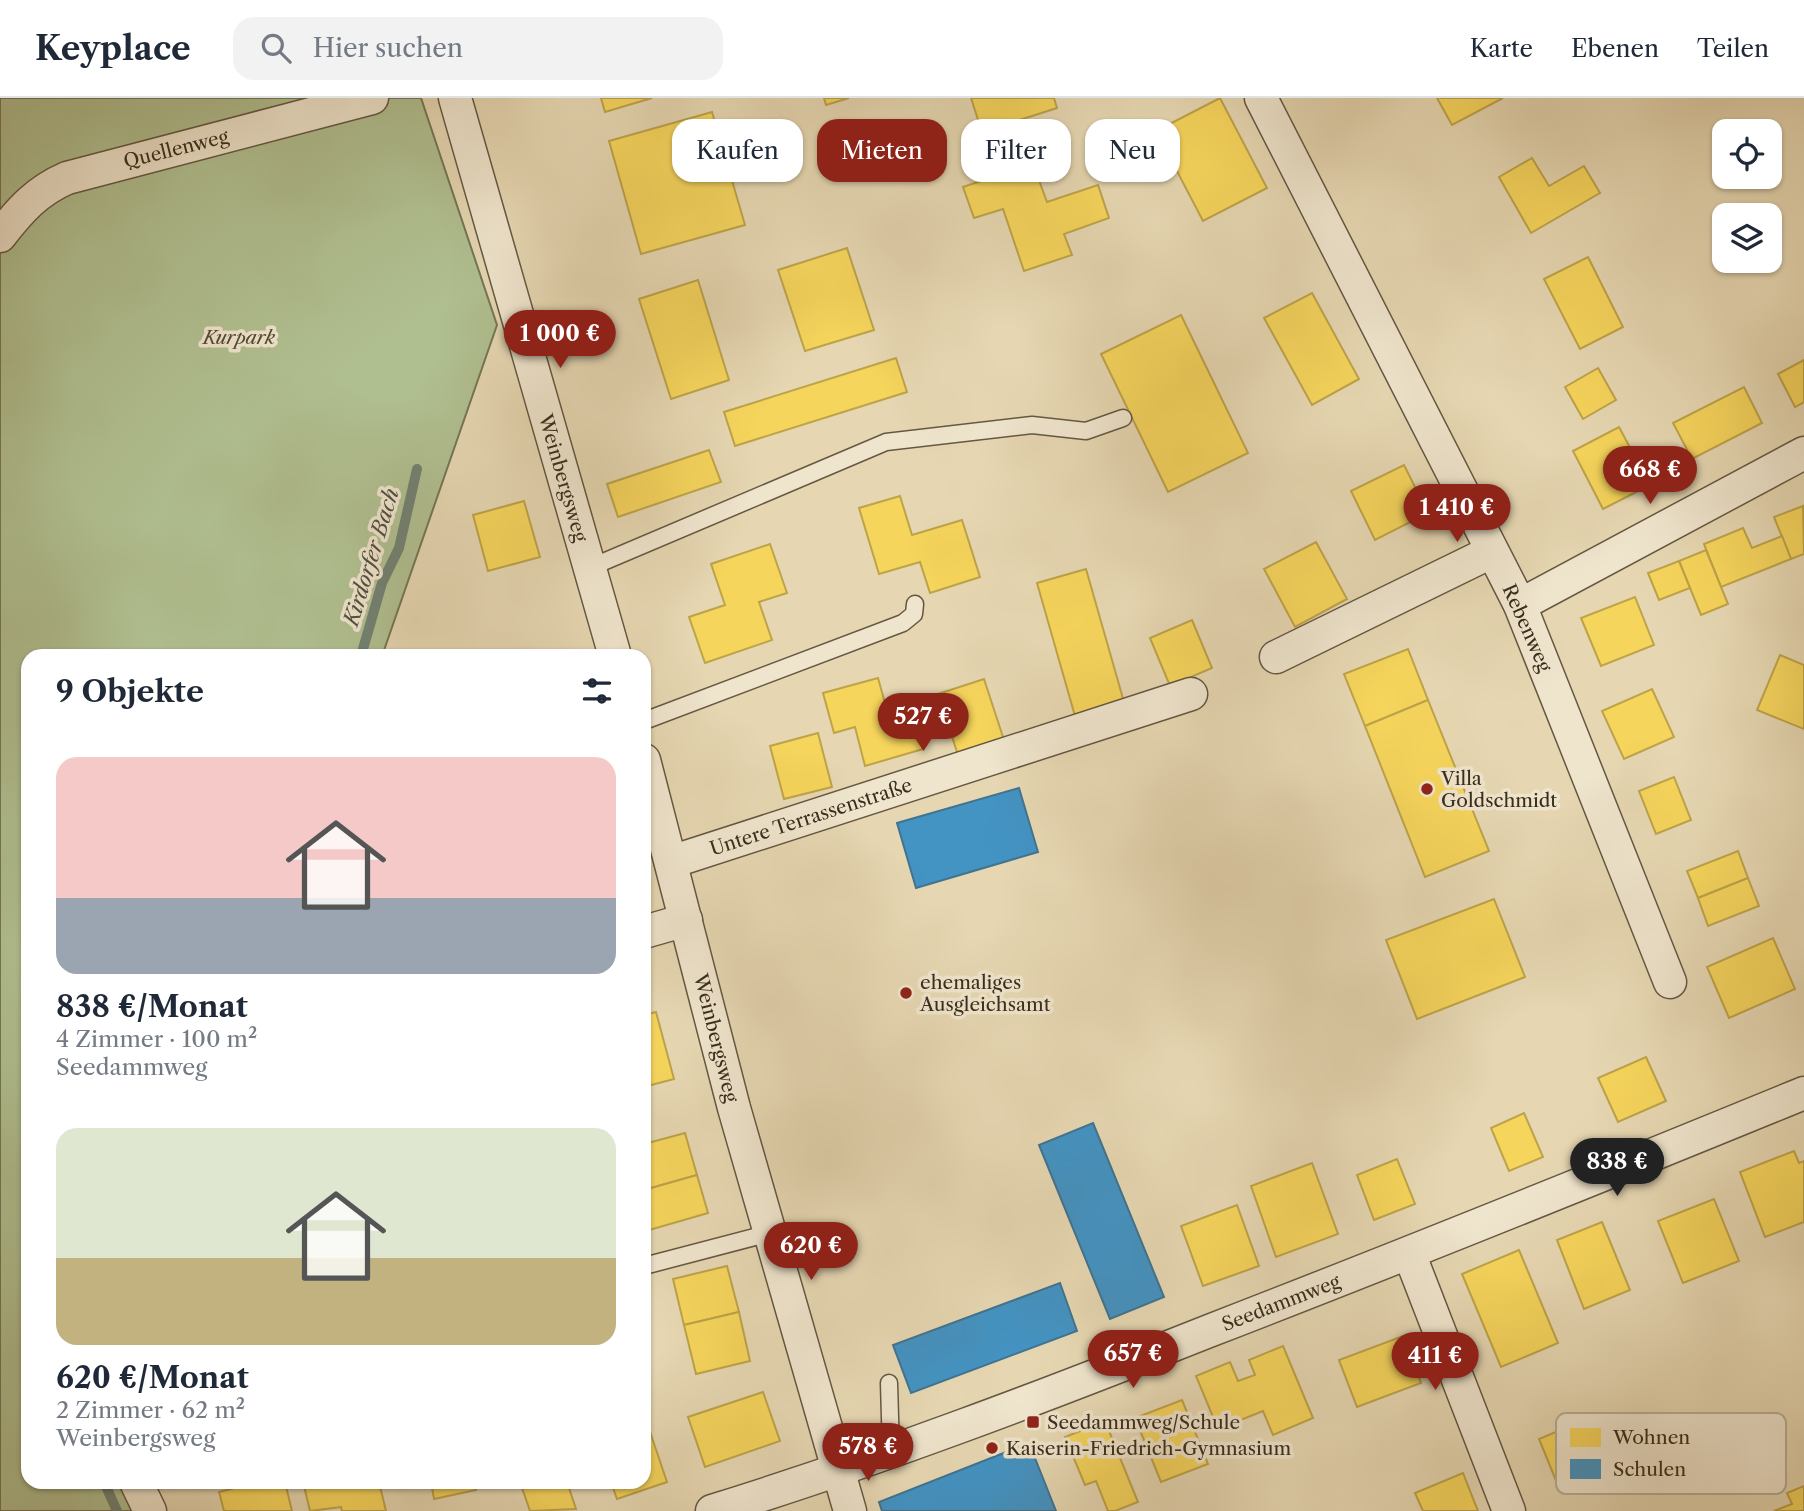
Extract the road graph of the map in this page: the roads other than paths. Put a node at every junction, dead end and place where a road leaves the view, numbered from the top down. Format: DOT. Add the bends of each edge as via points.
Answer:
graph roads {
  1 [pos="372,98"];
  2 [pos="455,98"];
  3 [pos="1261,98"];
  4 [pos="0,236"];
  5 [pos="1123,418"];
  6 [pos="1804,453"];
  7 [pos="1491,552"];
  8 [pos="589,568"];
  9 [pos="915,604"];
  10 [pos="1520,606"];
  11 [pos="613,649"];
  12 [pos="1276,657"];
  13 [pos="1191,694"];
  14 [pos="651,718"];
  15 [pos="651,786"];
  16 [pos="671,862"];
  17 [pos="686,920"];
  18 [pos="651,930"];
  19 [pos="1670,982"];
  20 [pos="1804,1093"];
  21 [pos="770,1233"];
  22 [pos="1409,1253"];
  23 [pos="651,1264"];
  24 [pos="889,1383"];
  25 [pos="891,1452"];
  26 [pos="836,1472"];
  27 [pos="139,1489"];
  28 [pos="150,1511"];
  29 [pos="712,1511"];
  30 [pos="850,1511"];
  31 [pos="1509,1511"];
  1 -- 4 [label="street, Quellenweg" via="67,178 46,187 23,206"];
  2 -- 8 [label="street, Weinbergsweg"];
  3 -- 7 [label="street, Rebenweg"];
  5 -- 8 [label="lane" via="1086,431 1032,425 886,442"];
  6 -- 10 [label="street"];
  7 -- 10 [label="street, Rebenweg"];
  7 -- 12 [label="street"];
  8 -- 11 [label="street, Weinbergsweg"];
  9 -- 14 [label="lane" via="914,614 903,623"];
  10 -- 19 [label="street, Rebenweg"];
  13 -- 16 [label="street, Untere Terrassenstraße"];
  15 -- 16 [label="street, Weinbergsweg"];
  16 -- 17 [label="street, Weinbergsweg"];
  17 -- 18 [label="street"];
  17 -- 21 [label="street, Weinbergsweg"];
  20 -- 22 [label="street, Seedammweg"];
  21 -- 23 [label="lane"];
  21 -- 26 [label="street, Weinbergsweg"];
  22 -- 25 [label="street, Seedammweg"];
  22 -- 31 [label="street"];
  24 -- 25 [label="lane"];
  25 -- 26 [label="street, Seedammweg"];
  26 -- 29 [label="street, Seedammweg"];
  26 -- 30 [label="street, Weinbergsweg"];
  27 -- 28 [label="street"];
}
